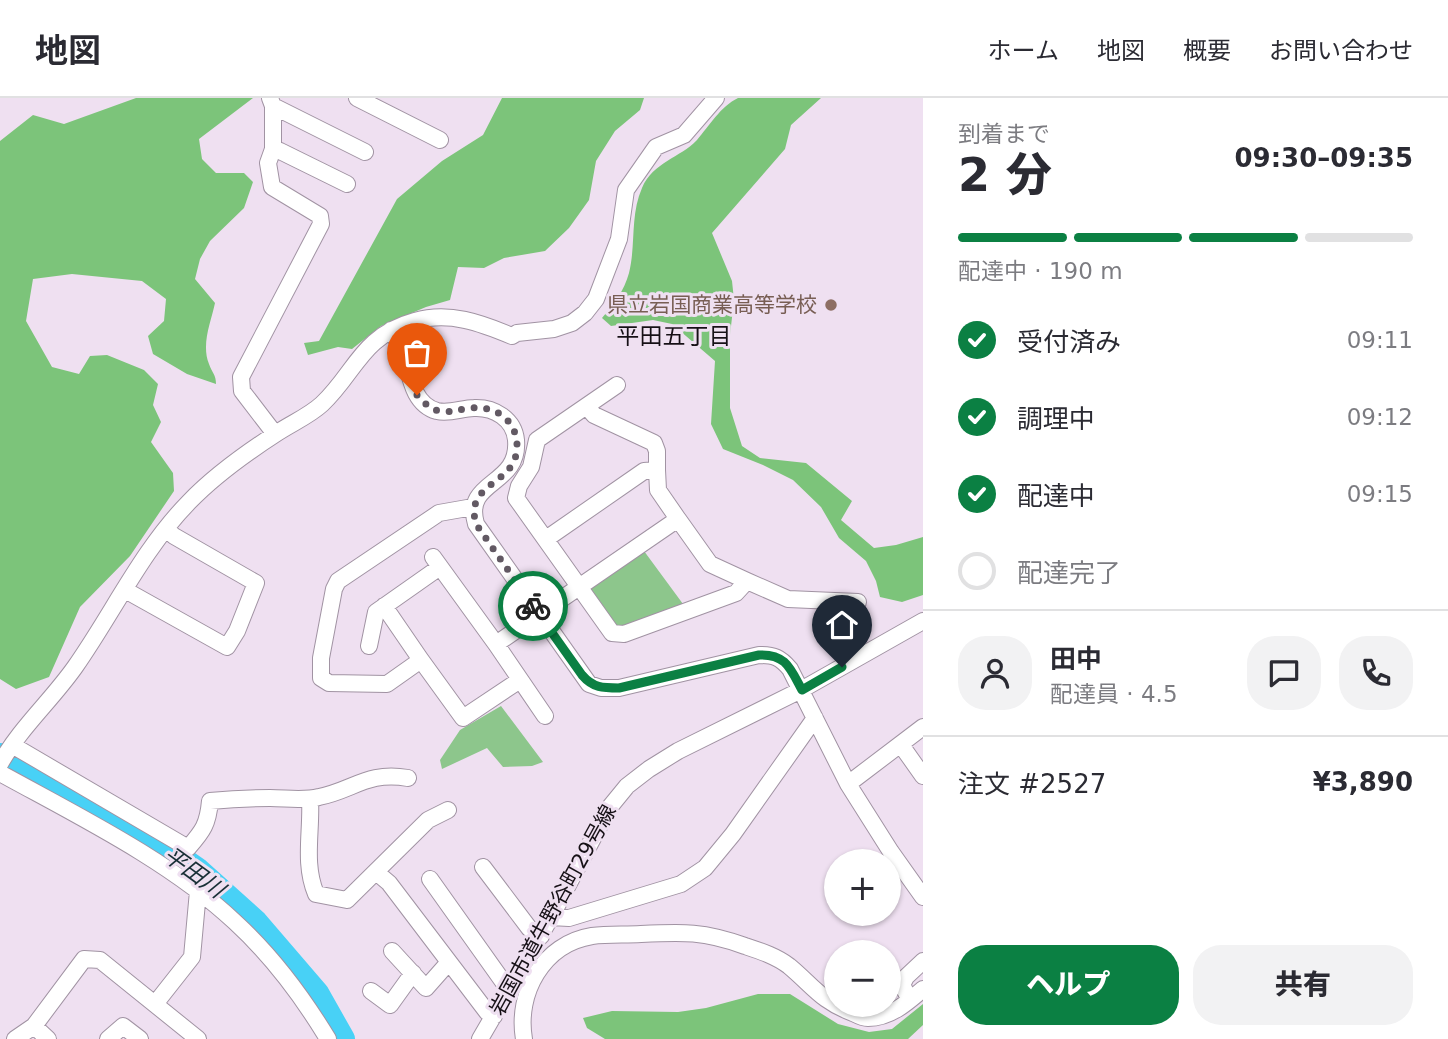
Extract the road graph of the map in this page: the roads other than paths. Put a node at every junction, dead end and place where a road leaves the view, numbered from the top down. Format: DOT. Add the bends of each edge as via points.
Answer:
graph roads {
  1 [pos="357,98"];
  2 [pos="716,98"];
  3 [pos="272,102"];
  4 [pos="440,140"];
  5 [pos="273,149"];
  6 [pos="365,152"];
  7 [pos="347,184"];
  8 [pos="391,330"];
  9 [pos="617,385"];
  10 [pos="587,407"];
  11 [pos="275,434"];
  12 [pos="657,470"];
  13 [pos="473,507"];
  14 [pos="678,519"];
  15 [pos="166,529"];
  16 [pos="546,539"];
  17 [pos="747,581"];
  18 [pos="580,587"];
  19 [pos="125,590"];
  20 [pos="858,602"];
  21 [pos="384,606"];
  22 [pos="539,614"];
  23 [pos="923,621"];
  24 [pos="496,644"];
  25 [pos="369,646"];
  26 [pos="421,660"];
  27 [pos="520,680"];
  28 [pos="802,690"];
  29 [pos="545,716"];
  30 [pos="815,718"];
  31 [pos="923,727"];
  32 [pos="901,745"];
  33 [pos="5,755"];
  34 [pos="0,773"];
  35 [pos="923,776"];
  36 [pos="408,778"];
  37 [pos="848,783"];
  38 [pos="310,799"];
  39 [pos="116,806"];
  40 [pos="448,810"];
  41 [pos="103,827"];
  42 [pos="154,828"];
  43 [pos="140,849"];
  44 [pos="483,867"];
  45 [pos="376,872"];
  46 [pos="430,880"];
  47 [pos="198,891"];
  48 [pos="923,897"];
  49 [pos="551,917"];
  50 [pos="541,936"];
  51 [pos="392,951"];
  52 [pos="923,961"];
  53 [pos="449,962"];
  54 [pos="413,973"];
  55 [pos="511,987"];
  56 [pos="923,989"];
  57 [pos="371,991"];
  58 [pos="910,1000"];
  59 [pos="155,1004"];
  60 [pos="494,1016"];
  61 [pos="34,1026"];
  62 [pos="15,1039"];
  63 [pos="48,1039"];
  64 [pos="108,1039"];
  65 [pos="140,1039"];
  66 [pos="198,1039"];
  67 [pos="328,1039"];
  68 [pos="480,1039"];
  69 [pos="524,1039"];
  1 -- 4 [label="street"];
  2 -- 8 [label="street" via="684,135 656,147 626,190 619,239 596,299 572,323 512,336 469,320 449,318 414,321"];
  3 -- 5 [label="street"];
  3 -- 6 [label="street"];
  5 -- 7 [label="street"];
  5 -- 11 [label="street" via="268,163 272,187 320,216 321,224 241,377 242,391"];
  8 -- 11 [label="street" via="363,351 323,403"];
  8 -- 13 [label="street" via="403,350 413,386 427,406 452,412 486,408 503,415 515,432 513,464 477,497"];
  9 -- 10 [label="street"];
  10 -- 12 [label="street" via="594,415 654,443"];
  10 -- 16 [label="street" via="537,440 531,467 519,486 516,498"];
  11 -- 15 [label="street" via="237,460"];
  12 -- 14 [label="street" via="658,490"];
  12 -- 16 [label="street" via="643,471"];
  13 -- 22 [label="street" via="476,524"];
  13 -- 26 [label="street" via="439,513 338,581 334,589 321,678 329,683 387,684"];
  14 -- 17 [label="street" via="710,564"];
  14 -- 18 [label="street"];
  15 -- 19 [label="street"];
  15 -- 19 [label="street" via="256,583 227,647"];
  16 -- 18 [label="street"];
  17 -- 18 [label="street" via="736,593 624,634 612,633"];
  17 -- 20 [label="street" via="788,599"];
  18 -- 22 [label="street"];
  19 -- 33 [label="street" via="59,690"];
  21 -- 24 [label="street" via="437,562"];
  21 -- 25 [label="street" via="376,612"];
  21 -- 26 [label="street"];
  22 -- 24 [label="street"];
  22 -- 28 [label="street" via="589,684 601,688 774,655 783,660"];
  23 -- 28 [label="street, 岩国市道牛野谷町29号線"];
  24 -- 27 [label="street"];
  26 -- 27 [label="street" via="463,718"];
  27 -- 29 [label="street"];
  28 -- 30 [label="street"];
  28 -- 49 [label="street, 岩国市道牛野谷町29号線" via="678,751 628,786 603,817"];
  30 -- 37 [label="street"];
  30 -- 49 [label="street" via="705,868 681,884 569,918"];
  31 -- 32 [label="street"];
  32 -- 35 [label="street"];
  32 -- 37 [label="street"];
  33 -- 39 [label="street"];
  34 -- 41 [label="street"];
  36 -- 38 [label="street" via="384,776"];
  37 -- 48 [label="street"];
  38 -- 42 [label="street" via="210,801 204,831 188,848"];
  38 -- 45 [label="street" via="310,880 316,894 347,900"];
  39 -- 41 [label="street"];
  39 -- 42 [label="street"];
  40 -- 45 [label="street" via="428,820"];
  41 -- 43 [label="street"];
  42 -- 43 [label="street"];
  43 -- 47 [label="street"];
  44 -- 50 [label="street" via="529,928"];
  45 -- 53 [label="street"];
  46 -- 55 [label="street"];
  47 -- 59 [label="street" via="192,957"];
  47 -- 67 [label="street" via="257,943 306,1003"];
  49 -- 50 [label="street, 岩国市道牛野谷町29号線"];
  50 -- 55 [label="street, 岩国市道牛野谷町29号線"];
  51 -- 54 [label="street"];
  52 -- 58 [label="street" via="902,985"];
  53 -- 54 [label="street" via="426,988"];
  53 -- 60 [label="street"];
  54 -- 57 [label="street" via="390,1005"];
  55 -- 60 [label="street, 岩国市道牛野谷町29号線"];
  56 -- 58 [label="street"];
  58 -- 69 [label="street" via="890,1014 866,1018 822,998 773,956 712,935 592,936 559,949 535,974 525,993"];
  59 -- 61 [label="street" via="100,960 84,959"];
  59 -- 66 [label="street"];
  60 -- 68 [label="street, 岩国市道牛野谷町29号線"];
  61 -- 62 [label="street"];
  61 -- 63 [label="street"];
  64 -- 65 [label="street" via="123,1026"];
}
